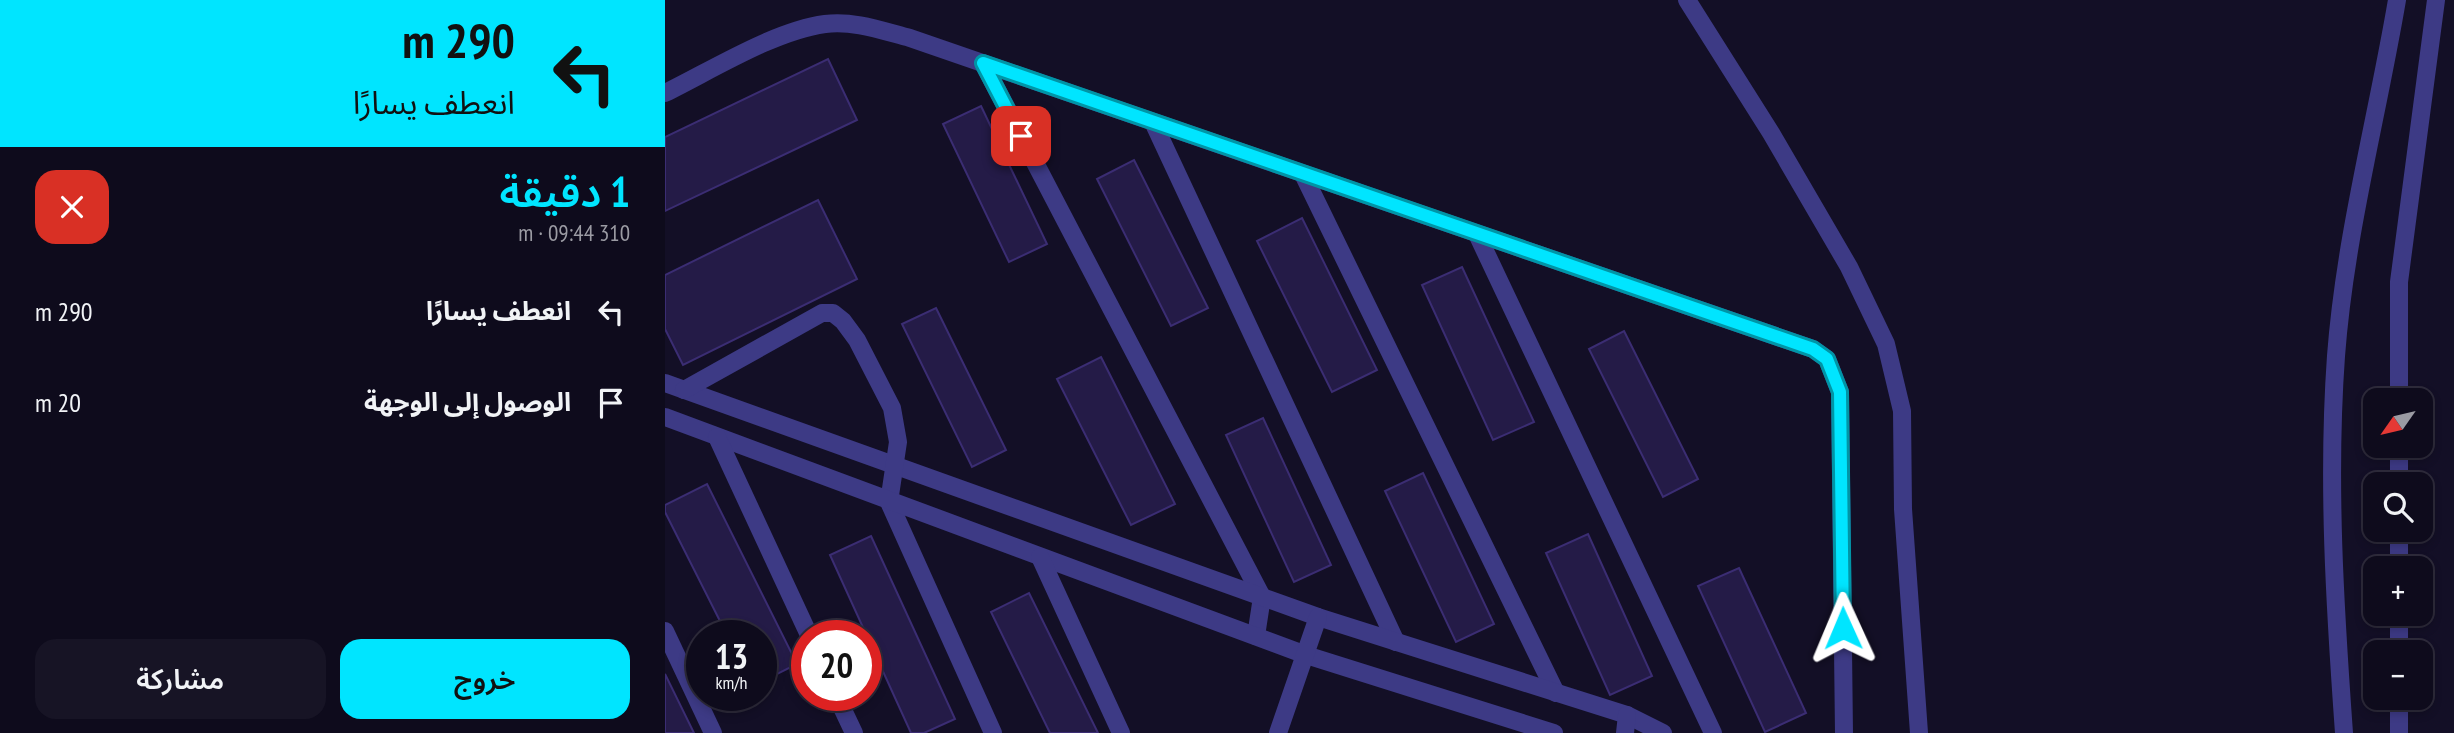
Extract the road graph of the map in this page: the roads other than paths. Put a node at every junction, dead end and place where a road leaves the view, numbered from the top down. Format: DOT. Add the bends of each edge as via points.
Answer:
graph roads {
  1 [pos="1688,0"];
  2 [pos="2397,0"];
  3 [pos="2436,0"];
  4 [pos="983,63"];
  5 [pos="665,93"];
  6 [pos="1153,122"];
  7 [pos="1303,174"];
  8 [pos="1477,234"];
  9 [pos="665,383"];
  10 [pos="2399,388"];
  11 [pos="684,390"];
  12 [pos="665,417"];
  13 [pos="717,437"];
  14 [pos="894,465"];
  15 [pos="889,502"];
  16 [pos="1040,556"];
  17 [pos="1262,597"];
  18 [pos="1318,617"];
  19 [pos="802,620"];
  20 [pos="665,631"];
  21 [pos="1256,636"];
  22 [pos="1396,642"];
  23 [pos="1306,655"];
  24 [pos="1556,692"];
  25 [pos="2399,710"];
  26 [pos="844,711"];
  27 [pos="1626,724"];
  28 [pos="713,733"];
  29 [pos="854,733"];
  30 [pos="993,733"];
  31 [pos="1121,733"];
  32 [pos="1278,733"];
  33 [pos="1554,733"];
  34 [pos="1663,733"];
  35 [pos="1713,733"];
  36 [pos="1843,733"];
  37 [pos="1919,733"];
  38 [pos="2344,733"];
  39 [pos="2399,733"];
  1 -- 37 [label="lane" via="1849,267 1886,344 1902,411 1903,509"];
  2 -- 38 [label="lane" via="2336,355 2332,451"];
  3 -- 10 [label="lane" via="2399,282"];
  4 -- 5 [label="lane" via="858,24 826,24 792,31"];
  4 -- 6 [label="lane"];
  4 -- 17 [label="lane"];
  6 -- 7 [label="lane"];
  6 -- 22 [label="lane"];
  7 -- 8 [label="lane"];
  7 -- 24 [label="lane"];
  8 -- 35 [label="lane"];
  8 -- 36 [label="lane" via="1813,349 1827,359 1840,392"];
  9 -- 11 [label="lane"];
  11 -- 14 [label="lane"];
  11 -- 14 [label="lane" via="822,313 833,313 857,340 893,408 898,427"];
  12 -- 13 [label="lane"];
  13 -- 15 [label="lane"];
  13 -- 19 [label="lane"];
  14 -- 15 [label="lane"];
  14 -- 17 [label="lane"];
  15 -- 16 [label="lane"];
  15 -- 30 [label="lane"];
  16 -- 21 [label="lane"];
  16 -- 31 [label="lane"];
  17 -- 18 [label="lane"];
  17 -- 21 [label="lane"];
  18 -- 22 [label="lane"];
  18 -- 23 [label="lane"];
  20 -- 28 [label="lane"];
  21 -- 23 [label="lane"];
  22 -- 24 [label="lane"];
  23 -- 32 [label="lane"];
  23 -- 33 [label="lane"];
  24 -- 27 [label="lane"];
  25 -- 39 [label="lane"];
  26 -- 29 [label="lane"];
  27 -- 34 [label="lane"];
}
